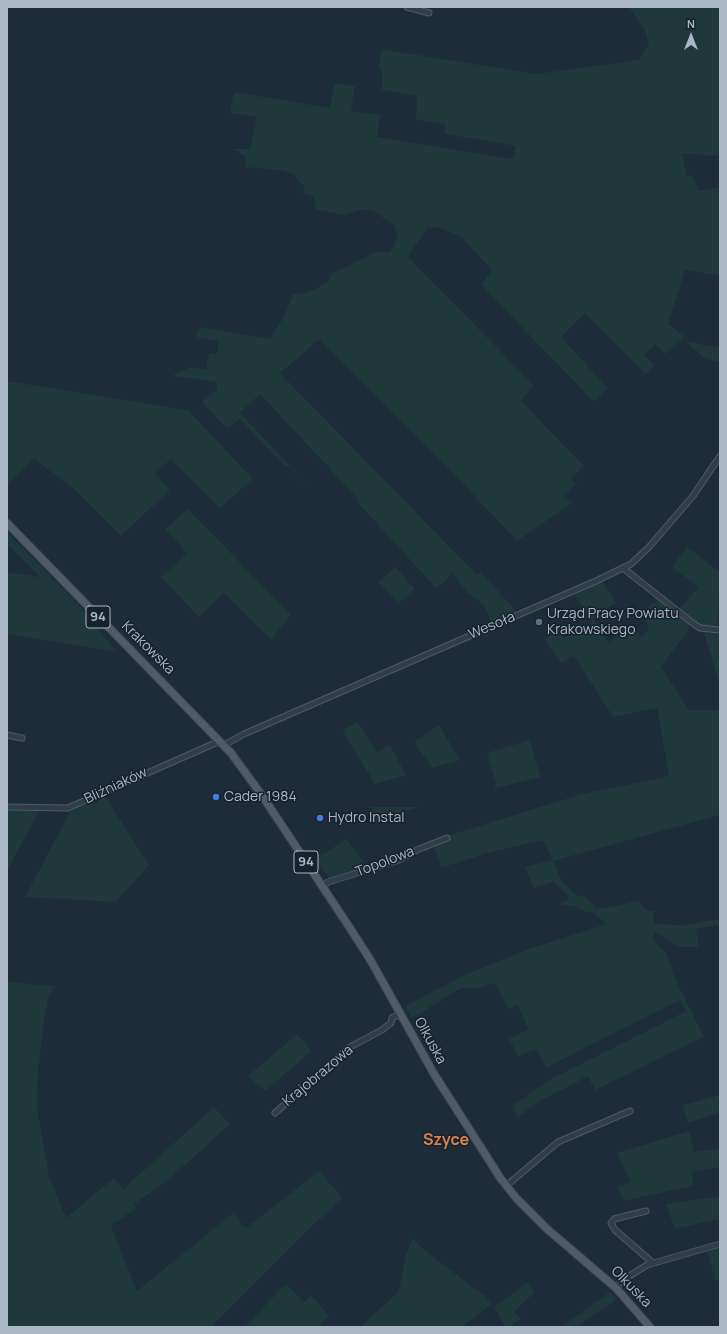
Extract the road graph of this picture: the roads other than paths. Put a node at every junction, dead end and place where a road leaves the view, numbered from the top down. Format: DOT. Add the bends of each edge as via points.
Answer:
graph roads {
  1 [pos="406,7"];
  2 [pos="429,13"];
  3 [pos="720,456"];
  4 [pos="7,523"];
  5 [pos="623,568"];
  6 [pos="720,630"];
  7 [pos="7,736"];
  8 [pos="22,738"];
  9 [pos="222,743"];
  10 [pos="7,807"];
  11 [pos="447,838"];
  12 [pos="322,886"];
  13 [pos="400,1014"];
  14 [pos="630,1111"];
  15 [pos="275,1113"];
  16 [pos="506,1186"];
  17 [pos="646,1211"];
  18 [pos="720,1244"];
  19 [pos="653,1263"];
  20 [pos="616,1288"];
  21 [pos="650,1327"];
  1 -- 2 [label="street"];
  3 -- 5 [label="street, Wesoła" via="693,496 655,540"];
  4 -- 9 [label="main road, Krakowska / 94"];
  5 -- 6 [label="street" via="700,628"];
  5 -- 9 [label="street, Wesoła"];
  7 -- 8 [label="street"];
  9 -- 10 [label="street, Bliźniaków" via="68,808"];
  9 -- 12 [label="main road, Olkuska / 94" via="261,794"];
  11 -- 12 [label="street, Topolowa" via="399,860"];
  12 -- 13 [label="main road, Olkuska / 94" via="371,961"];
  13 -- 15 [label="street, Krajobrazowa" via="392,1018 391,1023 382,1030 350,1048"];
  13 -- 16 [label="main road, Olkuska / 94" via="482,1152"];
  14 -- 16 [label="street" via="558,1142"];
  16 -- 20 [label="main road, Olkuska / 94" via="546,1228"];
  17 -- 19 [label="street" via="614,1220 612,1225"];
  18 -- 19 [label="street"];
  19 -- 20 [label="street" via="623,1280"];
  20 -- 21 [label="main road, Olkuska / 94"];
}
